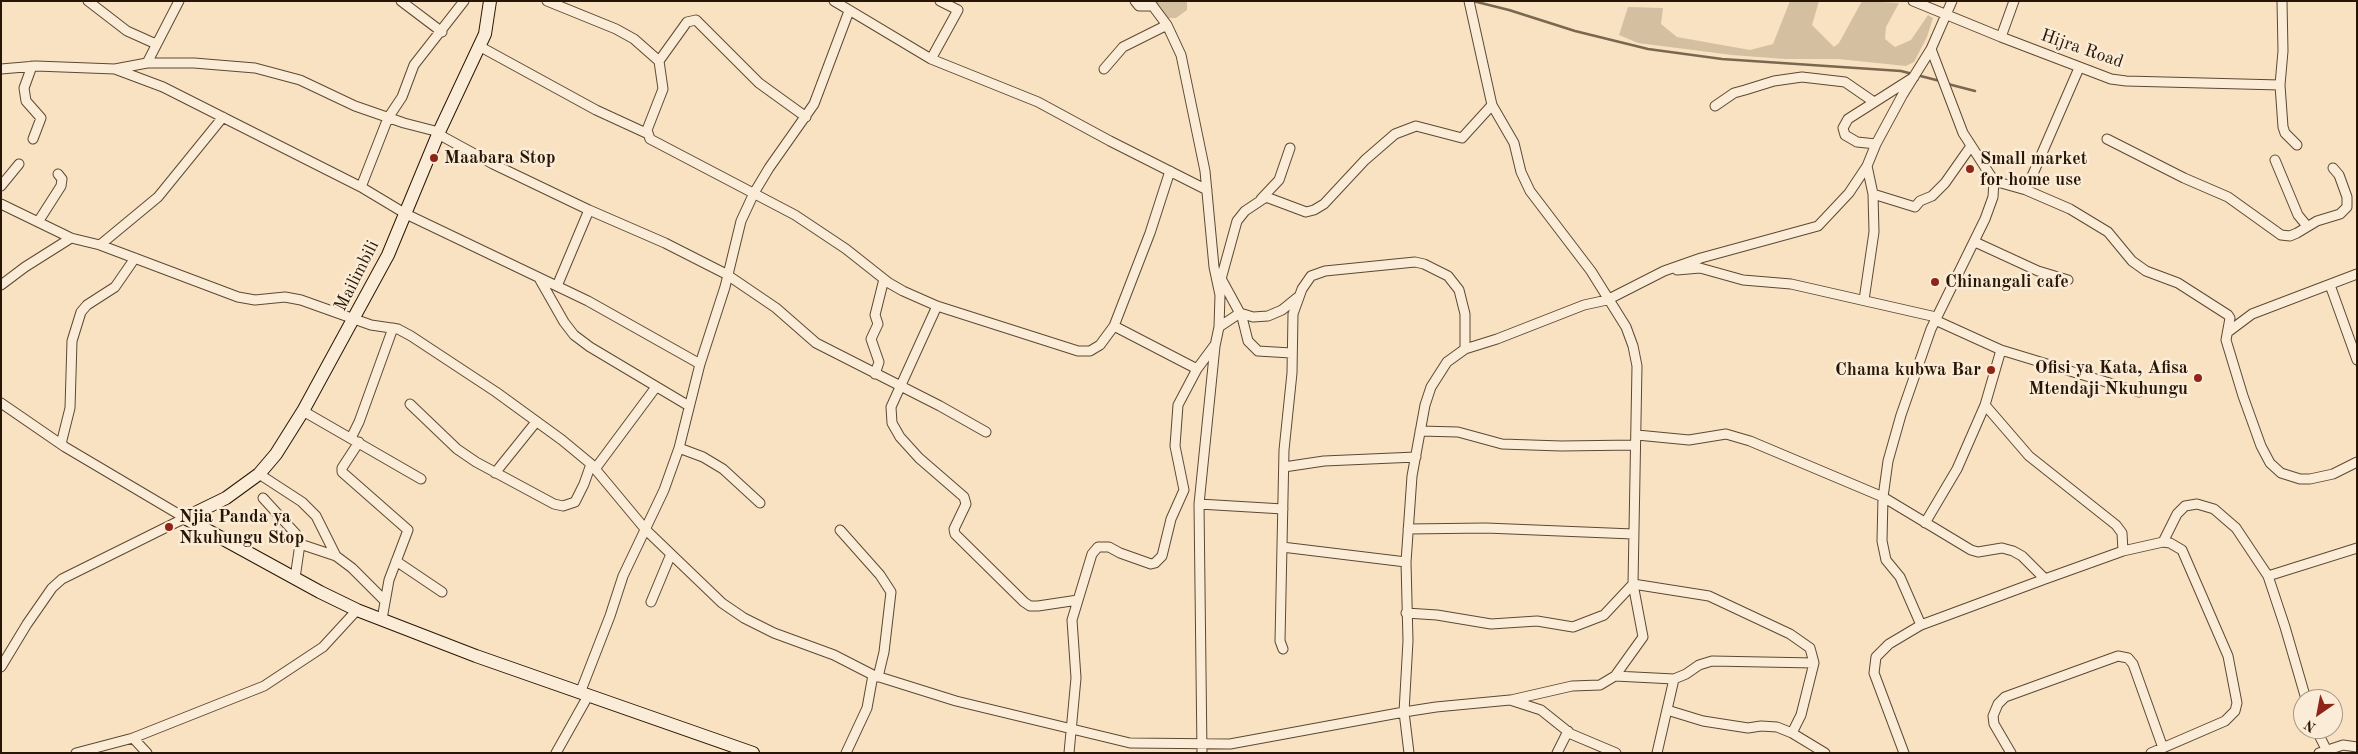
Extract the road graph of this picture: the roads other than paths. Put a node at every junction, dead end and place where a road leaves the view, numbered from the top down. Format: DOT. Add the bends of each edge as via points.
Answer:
graph roads {
  1 [pos="88,1"];
  2 [pos="179,1"];
  3 [pos="401,1"];
  4 [pos="464,1"];
  5 [pos="490,1"];
  6 [pos="547,1"];
  7 [pos="940,1"];
  8 [pos="1135,1"];
  9 [pos="1469,1"];
  10 [pos="1913,1"];
  11 [pos="1952,1"];
  12 [pos="2014,1"];
  13 [pos="2282,1"];
  14 [pos="837,2"];
  15 [pos="1151,4"];
  16 [pos="850,11"];
  17 [pos="1946,16"];
  18 [pos="1168,25"];
  19 [pos="442,32"];
  20 [pos="2001,38"];
  21 [pos="156,44"];
  22 [pos="479,46"];
  23 [pos="1932,49"];
  24 [pos="932,59"];
  25 [pos="658,62"];
  26 [pos="147,64"];
  27 [pos="32,66"];
  28 [pos="2079,68"];
  29 [pos="1,69"];
  30 [pos="115,69"];
  31 [pos="1104,70"];
  32 [pos="1914,77"];
  33 [pos="2280,84"];
  34 [pos="1874,102"];
  35 [pos="1492,105"];
  36 [pos="1715,106"];
  37 [pos="223,117"];
  38 [pos="806,117"];
  39 [pos="388,118"];
  40 [pos="438,133"];
  41 [pos="646,133"];
  42 [pos="33,139"];
  43 [pos="2108,139"];
  44 [pos="1876,144"];
  45 [pos="2297,145"];
  46 [pos="1970,146"];
  47 [pos="1290,148"];
  48 [pos="2275,160"];
  49 [pos="19,164"];
  50 [pos="1868,166"];
  51 [pos="2333,168"];
  52 [pos="1170,171"];
  53 [pos="58,174"];
  54 [pos="1994,181"];
  55 [pos="1,186"];
  56 [pos="361,187"];
  57 [pos="1207,190"];
  58 [pos="2026,190"];
  59 [pos="754,193"];
  60 [pos="1873,194"];
  61 [pos="1258,203"];
  62 [pos="1,204"];
  63 [pos="2357,204"];
  64 [pos="2347,207"];
  65 [pos="589,210"];
  66 [pos="406,214"];
  67 [pos="38,222"];
  68 [pos="2307,226"];
  69 [pos="71,238"];
  70 [pos="1976,242"];
  71 [pos="100,245"];
  72 [pos="135,258"];
  73 [pos="1214,267"];
  74 [pos="1664,271"];
  75 [pos="726,274"];
  76 [pos="2357,274"];
  77 [pos="539,278"];
  78 [pos="884,279"];
  79 [pos="1221,279"];
  80 [pos="2068,280"];
  81 [pos="1,285"];
  82 [pos="2330,285"];
  83 [pos="558,286"];
  84 [pos="1300,295"];
  85 [pos="1607,300"];
  86 [pos="1864,300"];
  87 [pos="937,306"];
  88 [pos="1240,313"];
  89 [pos="1936,318"];
  90 [pos="355,320"];
  91 [pos="1114,326"];
  92 [pos="1219,327"];
  93 [pos="393,328"];
  94 [pos="2228,332"];
  95 [pos="1215,346"];
  96 [pos="1465,349"];
  97 [pos="2002,350"];
  98 [pos="1291,353"];
  99 [pos="2357,360"];
  100 [pos="700,364"];
  101 [pos="1196,369"];
  102 [pos="875,374"];
  103 [pos="900,386"];
  104 [pos="656,387"];
  105 [pos="2139,392"];
  106 [pos="1,403"];
  107 [pos="410,404"];
  108 [pos="1985,405"];
  109 [pos="689,406"];
  110 [pos="303,411"];
  111 [pos="536,422"];
  112 [pos="1420,431"];
  113 [pos="986,432"];
  114 [pos="1637,435"];
  115 [pos="355,440"];
  116 [pos="61,444"];
  117 [pos="1635,445"];
  118 [pos="679,448"];
  119 [pos="1416,457"];
  120 [pos="2357,462"];
  121 [pos="593,467"];
  122 [pos="1284,468"];
  123 [pos="496,473"];
  124 [pos="259,474"];
  125 [pos="421,479"];
  126 [pos="1883,497"];
  127 [pos="263,498"];
  128 [pos="760,503"];
  129 [pos="1199,504"];
  130 [pos="1283,509"];
  131 [pos="186,518"];
  132 [pos="1925,523"];
  133 [pos="1408,529"];
  134 [pos="646,530"];
  135 [pos="840,530"];
  136 [pos="1633,534"];
  137 [pos="2163,542"];
  138 [pos="300,544"];
  139 [pos="1282,547"];
  140 [pos="2357,548"];
  141 [pos="2123,551"];
  142 [pos="671,554"];
  143 [pos="336,556"];
  144 [pos="396,561"];
  145 [pos="1406,562"];
  146 [pos="2268,576"];
  147 [pos="295,578"];
  148 [pos="2045,579"];
  149 [pos="1633,584"];
  150 [pos="442,592"];
  151 [pos="384,600"];
  152 [pos="1078,600"];
  153 [pos="651,602"];
  154 [pos="357,610"];
  155 [pos="1406,614"];
  156 [pos="382,619"];
  157 [pos="1921,625"];
  158 [pos="1283,649"];
  159 [pos="1814,663"];
  160 [pos="1,668"];
  161 [pos="875,676"];
  162 [pos="1616,676"];
  163 [pos="1674,679"];
  164 [pos="2303,689"];
  165 [pos="584,694"];
  166 [pos="1510,700"];
  167 [pos="1667,710"];
  168 [pos="1404,712"];
  169 [pos="1072,731"];
  170 [pos="1568,731"];
  171 [pos="1792,733"];
  172 [pos="133,738"];
  173 [pos="2320,739"];
  174 [pos="2357,747"];
  175 [pos="1191,748"];
  176 [pos="1202,748"];
  177 [pos="2164,748"];
  178 [pos="2325,752"];
  179 [pos="76,753"];
  180 [pos="147,753"];
  181 [pos="556,753"];
  182 [pos="753,753"];
  183 [pos="846,753"];
  184 [pos="1068,753"];
  185 [pos="1409,753"];
  186 [pos="1558,753"];
  187 [pos="1616,753"];
  188 [pos="1657,753"];
  189 [pos="1825,753"];
  190 [pos="1904,753"];
  191 [pos="2010,753"];
  192 [pos="2151,753"];
  1 -- 21 [label="street" via="127,31"];
  2 -- 21 [label="street"];
  3 -- 19 [label="street"];
  4 -- 19 [label="street"];
  5 -- 22 [label="street, Mailimbili"];
  6 -- 25 [label="street" via="616,29 634,39"];
  7 -- 24 [label="street" via="958,10"];
  8 -- 15 [label="street" via="1139,6"];
  9 -- 35 [label="street"];
  10 -- 17 [label="street, Hijra Road"];
  11 -- 17 [label="street"];
  12 -- 20 [label="street"];
  13 -- 33 [label="street"];
  14 -- 16 [label="street"];
  15 -- 18 [label="street"];
  16 -- 24 [label="street"];
  16 -- 38 [label="street"];
  17 -- 20 [label="street, Hijra Road"];
  17 -- 23 [label="street"];
  18 -- 31 [label="street" via="1122,47"];
  18 -- 57 [label="street" via="1181,55 1197,124"];
  19 -- 39 [label="street" via="414,65 402,97"];
  20 -- 28 [label="street, Hijra Road"];
  21 -- 26 [label="street"];
  22 -- 40 [label="street, Mailimbili"];
  22 -- 41 [label="street" via="596,110"];
  23 -- 32 [label="street"];
  23 -- 46 [label="street"];
  24 -- 52 [label="street" via="1038,102"];
  25 -- 38 [label="street" via="687,22 696,20 759,83"];
  25 -- 41 [label="street" via="663,89"];
  26 -- 30 [label="street"];
  26 -- 39 [label="street" via="194,63 254,68 300,80"];
  27 -- 29 [label="street"];
  27 -- 30 [label="street"];
  27 -- 42 [label="street" via="24,88 26,101 41,118"];
  28 -- 33 [label="street, Hijra Road" via="2126,81"];
  28 -- 58 [label="street"];
  30 -- 37 [label="street"];
  32 -- 34 [label="street"];
  32 -- 44 [label="street"];
  33 -- 45 [label="street" via="2283,127"];
  34 -- 36 [label="street" via="1845,82 1802,77 1774,81 1734,93"];
  34 -- 44 [label="street" via="1848,119 1843,128 1845,135 1857,142"];
  35 -- 61 [label="street" via="1462,138 1416,126 1396,134 1314,210 1306,212 1266,197"];
  35 -- 85 [label="street" via="1514,143 1521,172 1530,191 1591,271"];
  37 -- 56 [label="street"];
  37 -- 71 [label="street" via="158,197"];
  38 -- 59 [label="street"];
  39 -- 40 [label="street"];
  39 -- 56 [label="street"];
  40 -- 65 [label="street"];
  40 -- 66 [label="street, Mailimbili"];
  41 -- 59 [label="street" via="650,139"];
  43 -- 68 [label="street" via="2228,197 2281,235 2290,236"];
  44 -- 50 [label="street"];
  46 -- 54 [label="street"];
  46 -- 60 [label="street" via="1945,182 1916,207"];
  47 -- 61 [label="street" via="1279,180"];
  48 -- 68 [label="street" via="2298,215"];
  49 -- 55 [label="street"];
  50 -- 60 [label="street"];
  50 -- 74 [label="street" via="1849,193 1818,226"];
  51 -- 64 [label="street" via="2347,197"];
  52 -- 57 [label="street"];
  52 -- 91 [label="street"];
  53 -- 67 [label="street" via="62,179 61,186"];
  54 -- 58 [label="street"];
  54 -- 70 [label="street" via="1992,197"];
  56 -- 66 [label="street"];
  57 -- 73 [label="street"];
  58 -- 94 [label="street" via="2103,228 2132,262 2178,283 2228,315"];
  59 -- 75 [label="street" via="741,221"];
  59 -- 78 [label="street" via="827,236"];
  60 -- 86 [label="street" via="1874,232"];
  61 -- 79 [label="street" via="1237,221"];
  62 -- 67 [label="street"];
  63 -- 64 [label="street"];
  64 -- 68 [label="street" via="2340,214"];
  65 -- 75 [label="street"];
  65 -- 83 [label="street"];
  66 -- 77 [label="street"];
  66 -- 90 [label="street, Mailimbili"];
  67 -- 69 [label="street"];
  69 -- 71 [label="street"];
  69 -- 81 [label="street"];
  70 -- 80 [label="street" via="2038,271"];
  70 -- 89 [label="street"];
  71 -- 72 [label="street"];
  72 -- 90 [label="street" via="238,297 301,300"];
  72 -- 116 [label="street" via="115,287 81,312 72,341 70,408"];
  73 -- 79 [label="street"];
  73 -- 92 [label="street" via="1220,295"];
  74 -- 85 [label="street"];
  74 -- 86 [label="street" via="1700,268 1743,280 1791,284"];
  75 -- 100 [label="street"];
  75 -- 102 [label="street" via="776,308 816,343"];
  76 -- 82 [label="street"];
  77 -- 83 [label="street"];
  77 -- 104 [label="street" via="574,335"];
  78 -- 87 [label="street"];
  78 -- 102 [label="street" via="876,315 878,324 871,339 879,362"];
  79 -- 88 [label="street"];
  82 -- 94 [label="street" via="2252,314"];
  82 -- 99 [label="street"];
  83 -- 100 [label="street"];
  84 -- 88 [label="street" via="1282,310 1268,316 1252,317"];
  84 -- 96 [label="street" via="1311,276 1325,271 1414,262 1424,264 1448,276 1459,290 1465,314"];
  84 -- 98 [label="street" via="1293,314"];
  85 -- 96 [label="street" via="1584,305"];
  85 -- 114 [label="street" via="1626,327 1633,346 1637,366"];
  86 -- 89 [label="street"];
  87 -- 91 [label="street" via="1078,351 1100,345"];
  87 -- 103 [label="street"];
  88 -- 92 [label="street"];
  88 -- 98 [label="street" via="1248,341 1258,351"];
  89 -- 97 [label="street"];
  89 -- 126 [label="street" via="1901,415 1888,461"];
  90 -- 93 [label="street"];
  90 -- 110 [label="street, Mailimbili"];
  91 -- 101 [label="street"];
  92 -- 95 [label="street"];
  93 -- 111 [label="street" via="411,336"];
  93 -- 115 [label="street"];
  94 -- 120 [label="street" via="2226,340 2243,396 2270,464 2281,473 2310,479 2333,474"];
  95 -- 101 [label="street"];
  95 -- 129 [label="street"];
  96 -- 112 [label="street" via="1447,362 1431,387"];
  97 -- 105 [label="street"];
  97 -- 108 [label="street"];
  98 -- 122 [label="street"];
  100 -- 109 [label="street"];
  101 -- 152 [label="street" via="1178,405 1176,446 1184,490 1171,519 1162,556 1151,564 1109,547 1098,547 1092,554"];
  102 -- 103 [label="street"];
  103 -- 113 [label="street"];
  103 -- 152 [label="street" via="891,407 892,423 919,458 964,497 966,504 954,529 961,542 1030,606"];
  104 -- 109 [label="street"];
  104 -- 121 [label="street"];
  106 -- 116 [label="street"];
  107 -- 123 [label="street" via="457,449"];
  108 -- 132 [label="street" via="1957,469"];
  108 -- 141 [label="street" via="2029,456 2116,525 2122,533"];
  109 -- 118 [label="street"];
  110 -- 115 [label="street"];
  110 -- 124 [label="street, Mailimbili"];
  111 -- 121 [label="street"];
  111 -- 123 [label="street"];
  112 -- 117 [label="street" via="1458,432 1502,444"];
  112 -- 119 [label="street"];
  114 -- 117 [label="street"];
  114 -- 126 [label="street" via="1689,440 1713,434 1736,436"];
  115 -- 125 [label="street"];
  115 -- 144 [label="street" via="342,472 406,527 407,534"];
  116 -- 131 [label="street"];
  117 -- 136 [label="street"];
  118 -- 128 [label="street" via="723,469"];
  118 -- 134 [label="street"];
  119 -- 122 [label="street" via="1324,461"];
  119 -- 133 [label="street"];
  121 -- 123 [label="street" via="574,502 563,506"];
  121 -- 134 [label="street"];
  122 -- 130 [label="street"];
  124 -- 131 [label="street, Mailimbili" via="226,498"];
  124 -- 143 [label="street" via="302,502 316,516"];
  126 -- 132 [label="street"];
  126 -- 157 [label="street" via="1881,530 1886,560 1900,577"];
  127 -- 138 [label="street" via="296,534"];
  129 -- 130 [label="street"];
  129 -- 176 [label="street"];
  130 -- 139 [label="street"];
  131 -- 147 [label="street"];
  131 -- 160 [label="street" via="62,579 32,617"];
  132 -- 148 [label="street" via="1971,550 2013,550"];
  133 -- 136 [label="street" via="1486,528"];
  133 -- 145 [label="street"];
  134 -- 142 [label="street"];
  134 -- 165 [label="street" via="623,576"];
  135 -- 161 [label="street" via="891,592 886,636"];
  136 -- 149 [label="street"];
  137 -- 141 [label="street"];
  137 -- 146 [label="street" via="2177,514 2186,506 2197,504 2214,509 2236,528"];
  137 -- 177 [label="street" via="2170,542 2182,550 2228,656 2237,703 2235,711 2225,720"];
  138 -- 143 [label="street"];
  138 -- 147 [label="street"];
  139 -- 145 [label="street"];
  139 -- 158 [label="street" via="1280,641"];
  140 -- 146 [label="street"];
  141 -- 148 [label="street"];
  142 -- 153 [label="street"];
  142 -- 161 [label="street" via="722,603 744,618 834,655"];
  143 -- 151 [label="street"];
  144 -- 150 [label="street"];
  144 -- 151 [label="street"];
  145 -- 155 [label="street"];
  146 -- 164 [label="street"];
  147 -- 154 [label="street"];
  148 -- 157 [label="street"];
  149 -- 155 [label="street" via="1604,615 1573,627 1537,621 1491,624 1437,615"];
  149 -- 159 [label="street" via="1709,596 1800,639 1810,648"];
  149 -- 162 [label="street" via="1643,637"];
  151 -- 156 [label="street"];
  152 -- 169 [label="street" via="1072,620 1076,678"];
  154 -- 156 [label="street"];
  154 -- 172 [label="street" via="323,647 264,686"];
  155 -- 168 [label="street" via="1408,642"];
  156 -- 165 [label="street"];
  157 -- 190 [label="street" via="1888,644 1876,657 1874,673"];
  159 -- 163 [label="street" via="1712,660"];
  159 -- 171 [label="street" via="1801,715"];
  161 -- 169 [label="street"];
  161 -- 183 [label="street" via="867,708"];
  162 -- 163 [label="street"];
  162 -- 166 [label="street" via="1595,686 1572,686"];
  163 -- 167 [label="street"];
  165 -- 181 [label="street"];
  165 -- 182 [label="street"];
  166 -- 168 [label="street"];
  166 -- 170 [label="street" via="1541,710"];
  167 -- 171 [label="street" via="1703,721 1748,728 1769,725"];
  167 -- 188 [label="street"];
  168 -- 176 [label="street"];
  168 -- 185 [label="street"];
  169 -- 175 [label="street" via="1130,743"];
  169 -- 184 [label="street"];
  170 -- 186 [label="street"];
  170 -- 187 [label="street"];
  171 -- 189 [label="street"];
  172 -- 179 [label="street"];
  172 -- 180 [label="street"];
  173 -- 178 [label="street"];
  174 -- 178 [label="street" via="2343,745"];
  175 -- 176 [label="street"];
  177 -- 191 [label="street" via="2133,664 2128,658 2118,656 2005,698 1998,704 1993,716 1994,724"];
  177 -- 192 [label="street"];
}
